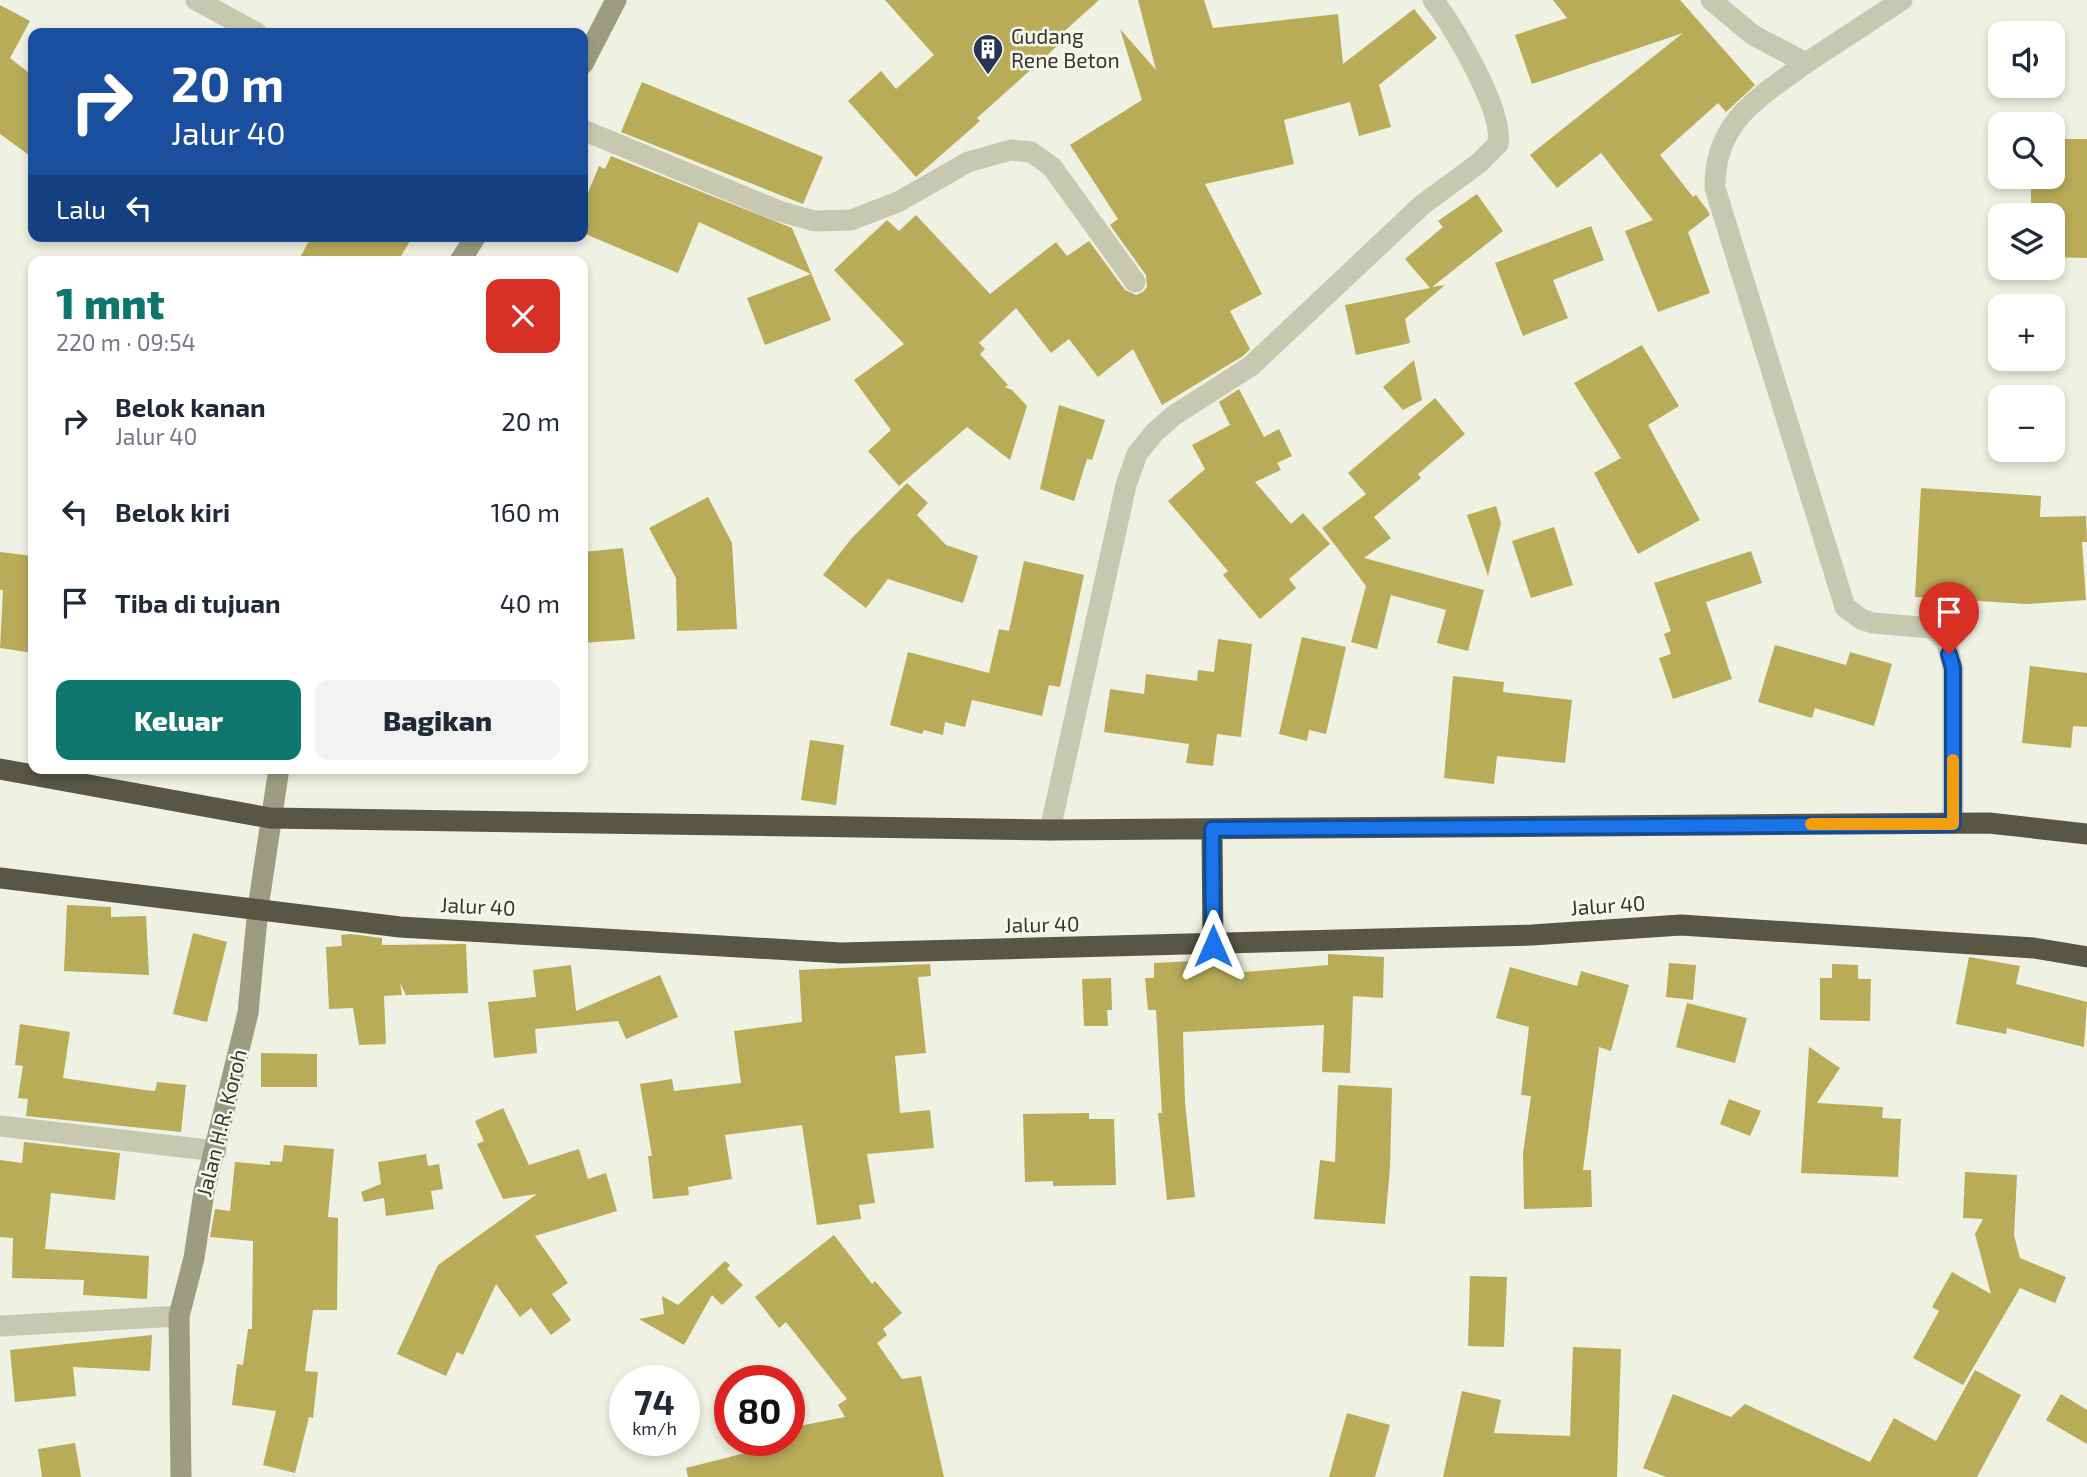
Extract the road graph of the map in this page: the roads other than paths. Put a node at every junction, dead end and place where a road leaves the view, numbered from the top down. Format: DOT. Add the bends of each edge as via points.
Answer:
graph roads {
  1 [pos="196,0"];
  2 [pos="616,0"];
  3 [pos="1433,0"];
  4 [pos="1711,0"];
  5 [pos="1902,0"];
  6 [pos="248,28"];
  7 [pos="588,54"];
  8 [pos="1806,63"];
  9 [pos="588,132"];
  10 [pos="1135,282"];
  11 [pos="0,769"];
  12 [pos="278,774"];
  13 [pos="270,818"];
  14 [pos="1953,824"];
  15 [pos="1212,829"];
  16 [pos="1050,830"];
  17 [pos="2087,834"];
  18 [pos="0,878"];
  19 [pos="258,908"];
  20 [pos="1213,946"];
  21 [pos="2087,957"];
  22 [pos="0,1126"];
  23 [pos="216,1151"];
  24 [pos="179,1315"];
  25 [pos="0,1326"];
  26 [pos="181,1477"];
  1 -- 6 [label="street"];
  2 -- 7 [label="main road"];
  3 -- 16 [label="street" via="1450,22 1496,117 1498,144 1422,205 1251,366 1173,416 1137,454 1126,485"];
  4 -- 8 [label="street" via="1753,35"];
  5 -- 8 [label="street"];
  8 -- 14 [label="street" via="1735,119 1715,163 1715,188 1845,607 1861,620 1932,628 1946,640 1953,668"];
  9 -- 10 [label="street" via="779,211 814,220 850,220 898,202 968,162 1011,150 1031,152 1052,167"];
  11 -- 13 [label="highway"];
  12 -- 13 [label="main road, Jalan H.R. Koroh"];
  13 -- 16 [label="highway"];
  13 -- 19 [label="main road, Jalan H.R. Koroh"];
  14 -- 15 [label="highway"];
  14 -- 17 [label="highway" via="1989,823"];
  15 -- 16 [label="highway"];
  15 -- 20 [label="highway"];
  18 -- 19 [label="highway, Jalur 40"];
  19 -- 20 [label="highway, Jalur 40" via="400,927 841,953"];
  19 -- 23 [label="main road, Jalan H.R. Koroh" via="248,1013"];
  20 -- 21 [label="highway, Jalur 40" via="1681,925 2034,948"];
  22 -- 23 [label="street"];
  23 -- 24 [label="main road, Jalan H.R. Koroh"];
  24 -- 25 [label="street"];
  24 -- 26 [label="main road, Jalan H.R. Koroh"];
}
